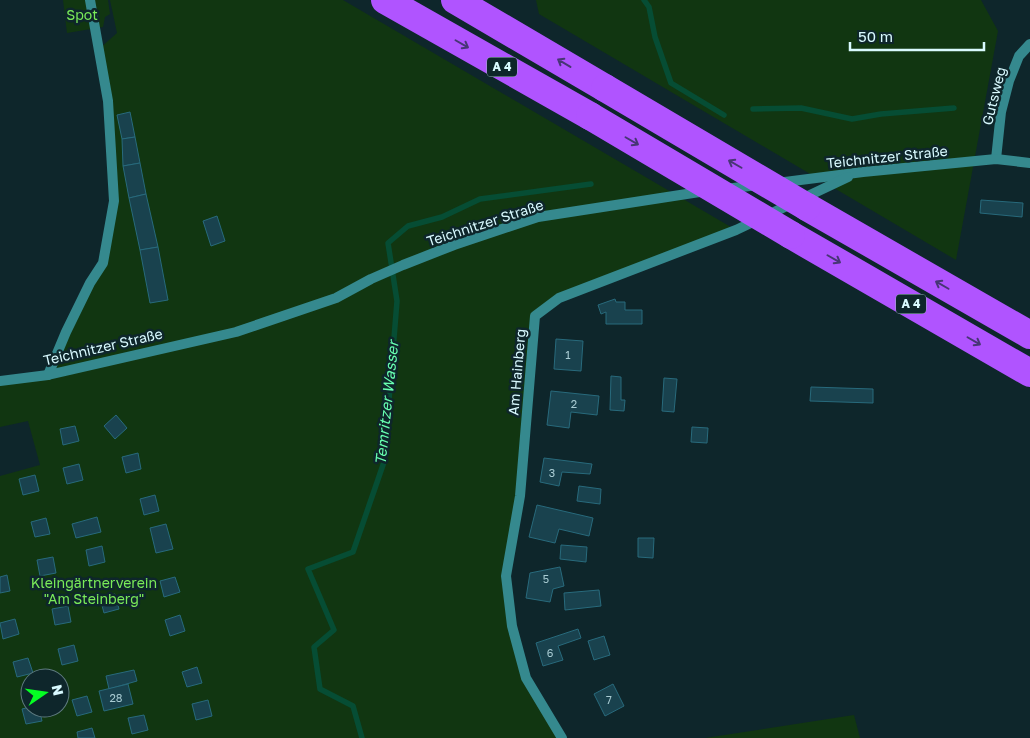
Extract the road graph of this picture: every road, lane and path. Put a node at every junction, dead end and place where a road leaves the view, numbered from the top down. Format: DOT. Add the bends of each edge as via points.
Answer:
graph roads {
  1 [pos="90,0"];
  2 [pos="385,0"];
  3 [pos="456,0"];
  4 [pos="1030,44"];
  5 [pos="996,159"];
  6 [pos="1030,163"];
  7 [pos="856,173"];
  8 [pos="1030,336"];
  9 [pos="1030,373"];
  10 [pos="48,375"];
  11 [pos="0,381"];
  12 [pos="562,738"];
  1 -- 10 [label="street" via="108,101 114,201 104,263 90,283"];
  2 -- 9 [label="highway, A 4, one-way, bridge"];
  8 -- 3 [label="highway, A 4, one-way, bridge"];
  4 -- 5 [label="street, Gutsweg" via="1019,56 1008,81"];
  5 -- 6 [label="street, Teichnitzer Straße"];
  5 -- 7 [label="street, Teichnitzer Straße"];
  7 -- 10 [label="street, Teichnitzer Straße" via="698,192 538,217 419,259 336,298 236,332"];
  7 -- 12 [label="street, Am Hainberg" via="736,230 559,298 535,316 520,496 506,576 512,626 526,678"];
  10 -- 11 [label="street, Teichnitzer Straße"];
}
